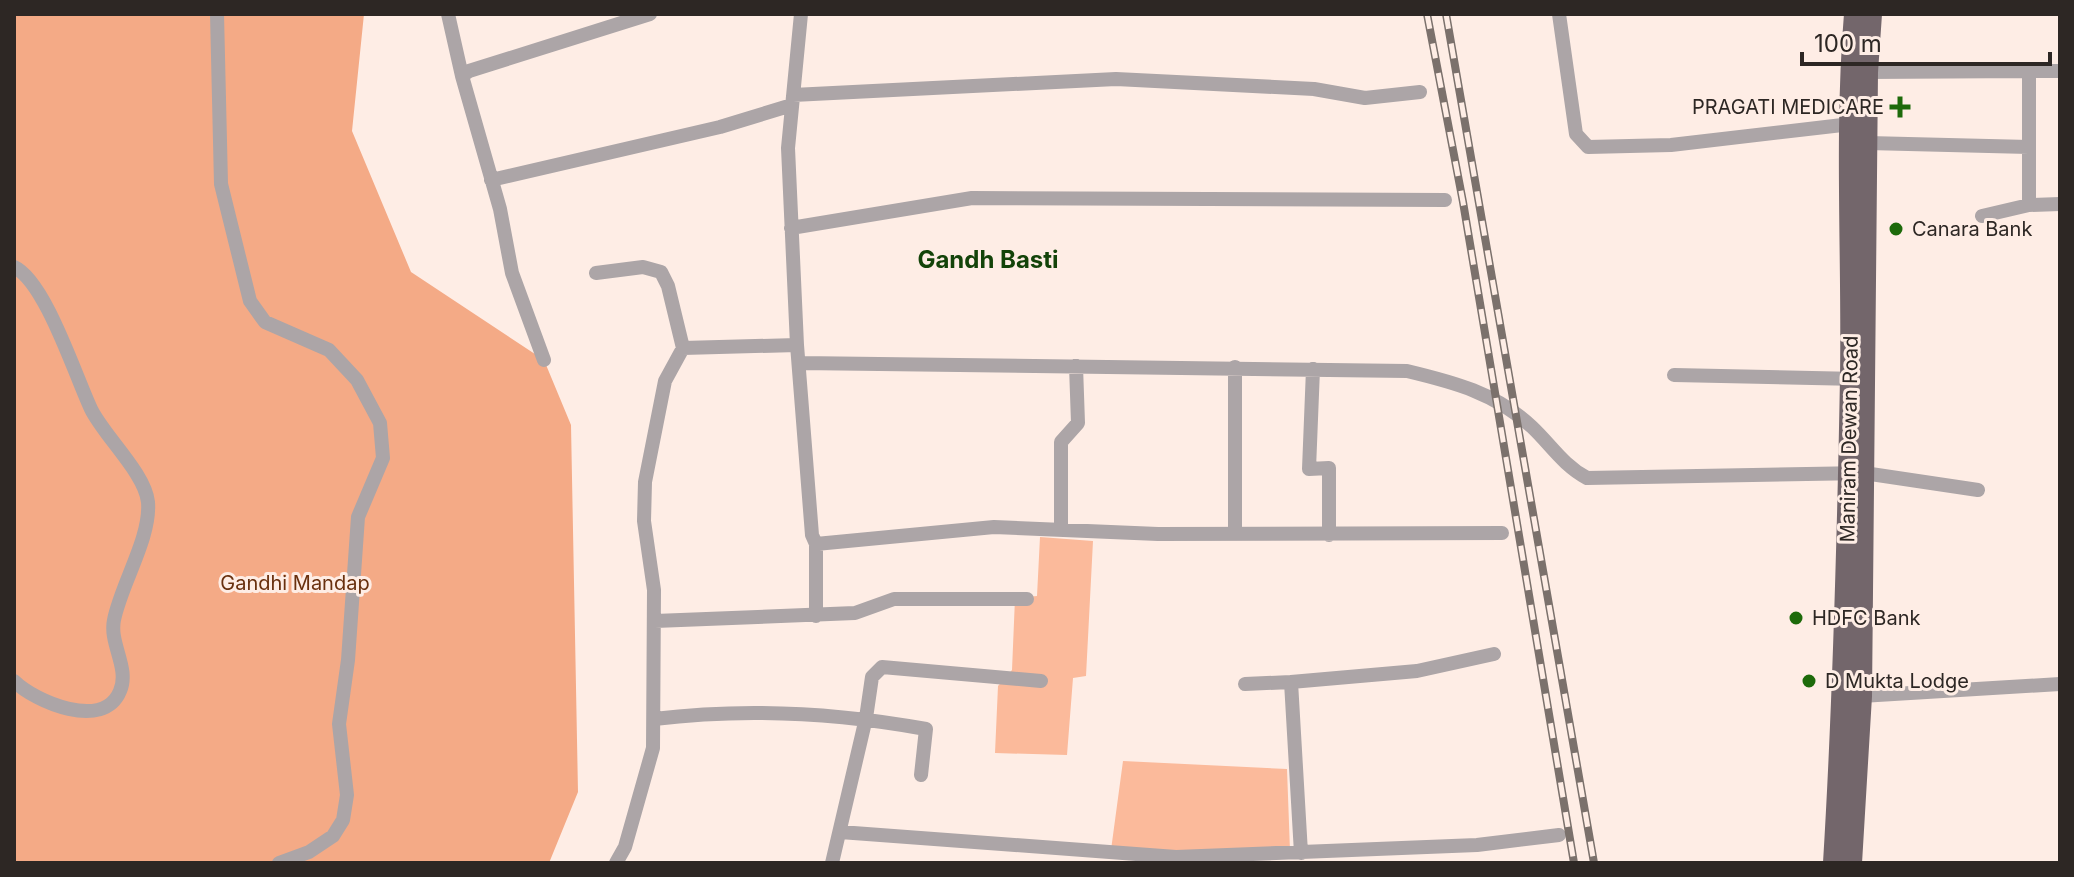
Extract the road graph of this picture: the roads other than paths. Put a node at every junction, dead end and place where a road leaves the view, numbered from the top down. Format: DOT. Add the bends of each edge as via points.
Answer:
graph roads {
  1 [pos="217,14"];
  2 [pos="448,14"];
  3 [pos="650,14"];
  4 [pos="801,14"];
  5 [pos="1559,14"];
  6 [pos="1855,14"];
  7 [pos="1871,14"];
  8 [pos="604,21"];
  9 [pos="2029,71"];
  10 [pos="2060,71"];
  11 [pos="1867,72"];
  12 [pos="462,76"];
  13 [pos="1420,92"];
  14 [pos="793,100"];
  15 [pos="1851,124"];
  16 [pos="1868,143"];
  17 [pos="2029,147"];
  18 [pos="491,180"];
  19 [pos="1445,200"];
  20 [pos="2060,204"];
  21 [pos="2029,205"];
  22 [pos="1982,216"];
  23 [pos="791,228"];
  24 [pos="14,267"];
  25 [pos="596,273"];
  26 [pos="797,345"];
  27 [pos="683,348"];
  28 [pos="544,360"];
  29 [pos="800,363"];
  30 [pos="1076,366"];
  31 [pos="1235,367"];
  32 [pos="1313,369"];
  33 [pos="1674,375"];
  34 [pos="1859,379"];
  35 [pos="1856,473"];
  36 [pos="1978,490"];
  37 [pos="1061,530"];
  38 [pos="1502,533"];
  39 [pos="1235,534"];
  40 [pos="1329,535"];
  41 [pos="816,544"];
  42 [pos="1027,599"];
  43 [pos="816,616"];
  44 [pos="655,621"];
  45 [pos="1494,654"];
  46 [pos="14,681"];
  47 [pos="1041,681"];
  48 [pos="1291,682"];
  49 [pos="1245,684"];
  50 [pos="2060,684"];
  51 [pos="1861,696"];
  52 [pos="866,718"];
  53 [pos="654,719"];
  54 [pos="921,775"];
  55 [pos="840,832"];
  56 [pos="1559,835"];
  57 [pos="1301,853"];
  58 [pos="279,863"];
  59 [pos="616,863"];
  60 [pos="832,863"];
  61 [pos="1834,863"];
  62 [pos="1851,863"];
  1 -- 58 [label="street" via="221,184 250,301 265,322 329,350 357,380 380,423 383,458 358,517 339,724 347,795 343,820 333,836"];
  2 -- 12 [label="street"];
  3 -- 8 [label="street"];
  4 -- 14 [label="street"];
  5 -- 15 [label="street" via="1576,134 1588,147 1671,145"];
  6 -- 15 [label="main road, Maniram Dewan Road"];
  7 -- 11 [label="main road, Maniram Dewan Road"];
  8 -- 12 [label="street"];
  9 -- 10 [label="street"];
  9 -- 11 [label="street"];
  9 -- 17 [label="street"];
  11 -- 16 [label="main road, Maniram Dewan Road"];
  12 -- 18 [label="street"];
  13 -- 14 [label="street" via="1365,98 1314,89 1116,79"];
  14 -- 18 [label="street" via="720,127"];
  14 -- 23 [label="street" via="788,148"];
  15 -- 34 [label="main road, Maniram Dewan Road"];
  16 -- 17 [label="street"];
  16 -- 34 [label="main road, Maniram Dewan Road"];
  17 -- 21 [label="street"];
  18 -- 28 [label="street" via="512,273"];
  19 -- 23 [label="street" via="972,198"];
  20 -- 21 [label="street"];
  21 -- 22 [label="street"];
  23 -- 26 [label="street"];
  24 -- 46 [label="street" via="35,283 93,413 148,501 114,622 114,648 123,672 120,692 108,707 86,711 48,702"];
  25 -- 27 [label="street" via="643,267 661,272"];
  26 -- 27 [label="street"];
  26 -- 29 [label="street"];
  27 -- 44 [label="street" via="665,381 645,482"];
  29 -- 30 [label="street"];
  29 -- 41 [label="street"];
  30 -- 31 [label="street"];
  30 -- 37 [label="street" via="1078,423 1061,442"];
  31 -- 32 [label="street"];
  31 -- 39 [label="street"];
  32 -- 35 [label="street" via="1407,371 1470,387 1515,414 1566,465 1587,478"];
  32 -- 40 [label="street" via="1309,469 1329,468"];
  33 -- 34 [label="street"];
  34 -- 35 [label="main road, Maniram Dewan Road"];
  35 -- 36 [label="street"];
  35 -- 51 [label="main road, Maniram Dewan Road"];
  35 -- 61 [label="main road, Maniram Dewan Road"];
  37 -- 39 [label="street"];
  37 -- 41 [label="street" via="994,527"];
  38 -- 40 [label="street"];
  39 -- 40 [label="street"];
  41 -- 43 [label="street"];
  42 -- 43 [label="street" via="894,599 855,613"];
  43 -- 44 [label="street"];
  44 -- 53 [label="street"];
  45 -- 48 [label="street" via="1417,671"];
  47 -- 52 [label="street" via="882,667 872,677"];
  48 -- 49 [label="street"];
  48 -- 57 [label="street"];
  50 -- 51 [label="street"];
  51 -- 62 [label="main road, Maniram Dewan Road"];
  52 -- 53 [label="street" via="697,713"];
  52 -- 54 [label="street" via="926,729"];
  52 -- 55 [label="street"];
  53 -- 59 [label="street" via="653,748"];
  55 -- 57 [label="street" via="1176,857"];
  55 -- 60 [label="street"];
  56 -- 57 [label="street" via="1477,845"];
}
